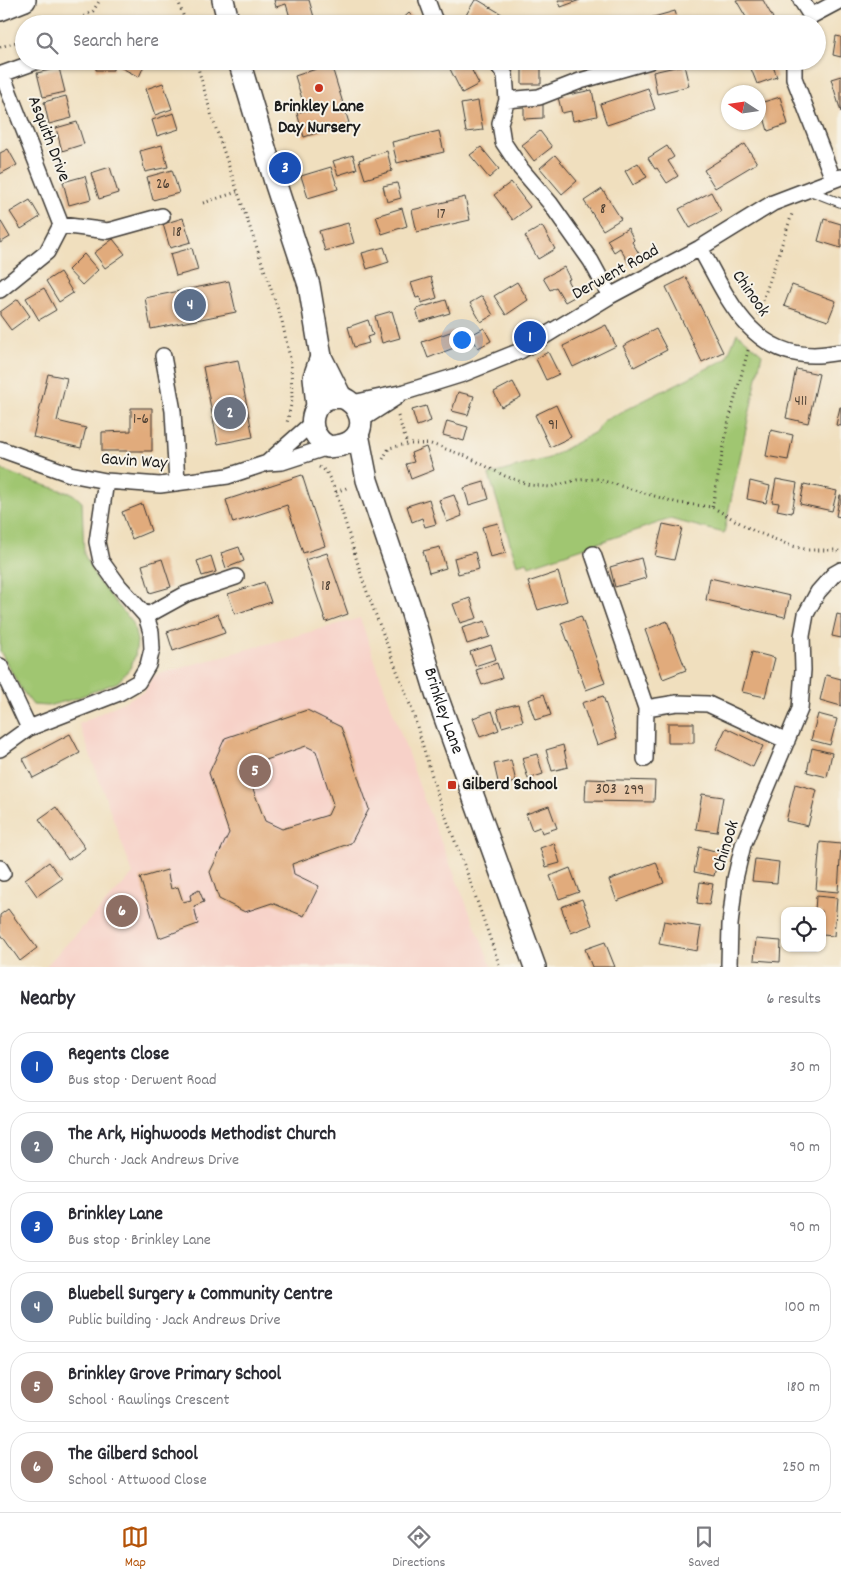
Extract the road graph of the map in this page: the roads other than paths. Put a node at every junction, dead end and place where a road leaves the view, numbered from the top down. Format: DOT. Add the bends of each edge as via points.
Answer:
graph roads {
  1 [pos="25,0"];
  2 [pos="223,0"];
  3 [pos="428,0"];
  4 [pos="801,0"];
  5 [pos="841,0"];
  6 [pos="0,10"];
  7 [pos="227,15"];
  8 [pos="433,15"];
  9 [pos="807,15"];
  10 [pos="817,15"];
  11 [pos="15,69"];
  12 [pos="242,70"];
  13 [pos="501,70"];
  14 [pos="618,70"];
  15 [pos="794,70"];
  16 [pos="507,100"];
  17 [pos="837,178"];
  18 [pos="806,190"];
  19 [pos="841,202"];
  20 [pos="162,216"];
  21 [pos="61,225"];
  22 [pos="700,248"];
  23 [pos="0,290"];
  24 [pos="610,296"];
  25 [pos="841,352"];
  26 [pos="162,356"];
  27 [pos="321,357"];
  28 [pos="353,413"];
  29 [pos="315,415"];
  30 [pos="333,446"];
  31 [pos="0,449"];
  32 [pos="267,463"];
  33 [pos="367,480"];
  34 [pos="106,481"];
  35 [pos="177,484"];
  36 [pos="593,554"];
  37 [pos="841,570"];
  38 [pos="236,577"];
  39 [pos="146,616"];
  40 [pos="0,666"];
  41 [pos="646,708"];
  42 [pos="29,728"];
  43 [pos="788,741"];
  44 [pos="0,749"];
  45 [pos="645,759"];
  46 [pos="535,967"];
  47 [pos="730,967"];
  1 -- 6 [label="street"];
  2 -- 7 [label="street"];
  3 -- 8 [label="street"];
  4 -- 9 [label="street"];
  5 -- 10 [label="street"];
  11 -- 21 [label="street, Asquith Drive" via="2,74"];
  12 -- 27 [label="street, Brinkley Lane" via="308,285"];
  13 -- 16 [label="street" via="505,75"];
  14 -- 16 [label="street" via="539,97"];
  15 -- 17 [label="street" via="794,78"];
  16 -- 24 [label="street" via="500,123 503,142 591,261"];
  17 -- 18 [label="street, Derwent Road"];
  18 -- 19 [label="lane"];
  18 -- 22 [label="street, Derwent Road" via="773,203"];
  20 -- 21 [label="street" via="108,231"];
  21 -- 23 [label="street" via="47,252"];
  22 -- 24 [label="street, Derwent Road"];
  22 -- 25 [label="street, Chinook" via="736,312 753,332 781,350 814,355"];
  24 -- 28 [label="street, Derwent Road" via="520,351"];
  26 -- 35 [label="street" via="172,410"];
  27 -- 28 [label="street, Brinkley Lane"];
  27 -- 29 [label="street, Brinkley Lane" via="314,377"];
  28 -- 29 [label="street" via="328,398"];
  28 -- 30 [label="street" via="353,440"];
  28 -- 33 [label="street, Brinkley Lane"];
  29 -- 30 [label="street, Brinkley Lane" via="317,438"];
  29 -- 32 [label="street"];
  30 -- 32 [label="street" via="282,462"];
  30 -- 33 [label="street, Brinkley Lane"];
  31 -- 34 [label="street, Gavin Way" via="70,474"];
  32 -- 35 [label="street, Gavin Way" via="228,476"];
  33 -- 46 [label="street, Brinkley Lane" via="461,766"];
  34 -- 35 [label="street, Gavin Way"];
  34 -- 39 [label="street" via="97,542 101,561"];
  36 -- 41 [label="street"];
  37 -- 43 [label="street, Chinook" via="818,592 806,614 802,636 800,709"];
  38 -- 39 [label="street" via="186,594"];
  39 -- 42 [label="street" via="152,649 148,665 138,682 119,693"];
  40 -- 42 [label="street"];
  41 -- 43 [label="street" via="677,703 708,704"];
  41 -- 45 [label="street"];
  42 -- 44 [label="street"];
  43 -- 47 [label="street, Chinook" via="743,845 730,925"];
}
